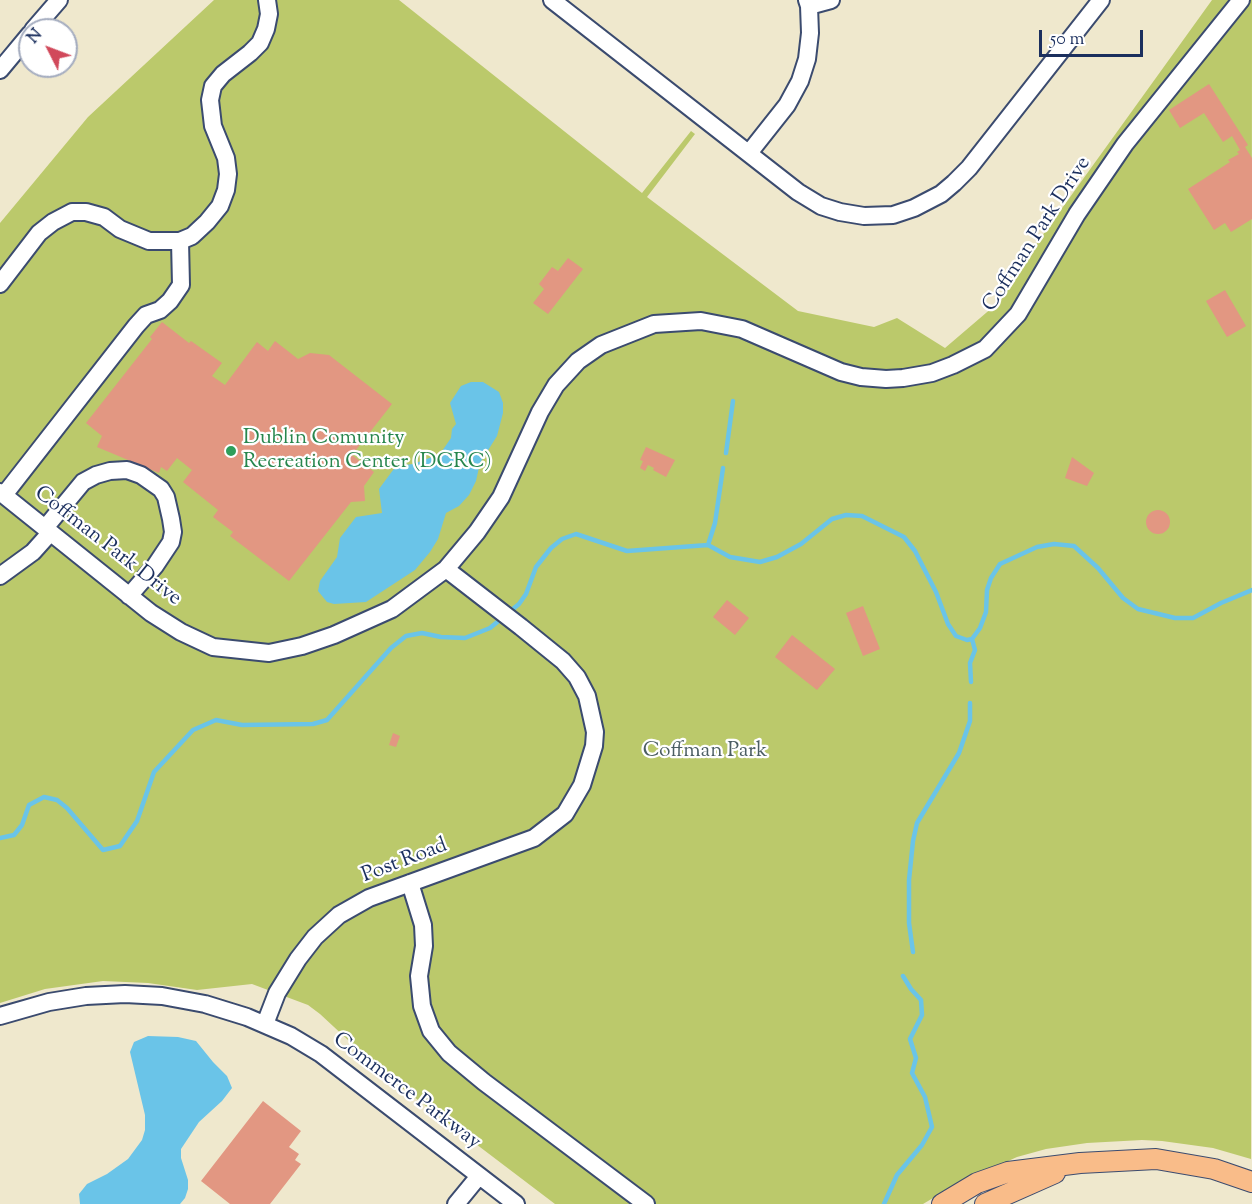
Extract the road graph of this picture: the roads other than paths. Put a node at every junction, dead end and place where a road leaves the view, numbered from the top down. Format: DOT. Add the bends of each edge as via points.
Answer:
graph roads {
  1 [pos="59,0"];
  2 [pos="267,0"];
  3 [pos="552,0"];
  4 [pos="831,0"];
  5 [pos="1101,0"];
  6 [pos="1241,0"];
  7 [pos="808,3"];
  8 [pos="43,18"];
  9 [pos="18,48"];
  10 [pos="0,70"];
  11 [pos="749,153"];
  12 [pos="180,241"];
  13 [pos="0,284"];
  14 [pos="2,493"];
  15 [pos="48,531"];
  16 [pos="446,569"];
  17 [pos="0,576"];
  18 [pos="129,596"];
  19 [pos="410,883"];
  20 [pos="0,1016"];
  21 [pos="265,1024"];
  22 [pos="1080,1163"];
  23 [pos="479,1176"];
  24 [pos="1252,1182"];
  25 [pos="456,1204"];
  26 [pos="516,1204"];
  27 [pos="646,1204"];
  28 [pos="942,1204"];
  29 [pos="985,1204"];
  1 -- 8 [label="street"];
  2 -- 12 [label="street" via="269,14 260,43 213,86 213,126 228,174 223,198 192,237"];
  3 -- 11 [label="street"];
  4 -- 7 [label="street"];
  5 -- 11 [label="street" via="969,168 941,194 914,208 893,215 864,216 821,206"];
  6 -- 16 [label="street, Coffman Park Drive" via="1125,144 1077,214 1018,314 985,349 932,373 886,379 841,372 755,335 718,324 682,322 639,329 601,345 578,361 556,385 501,497"];
  7 -- 11 [label="street" via="810,33 800,81 787,105"];
  9 -- 10 [label="street"];
  12 -- 13 [label="street" via="149,241 104,218 72,212 39,233"];
  12 -- 14 [label="street, Coffman Park Drive" via="181,285 170,301 136,326"];
  14 -- 15 [label="street, Coffman Park Drive"];
  15 -- 17 [label="street" via="33,552"];
  15 -- 18 [label="street, Coffman Park Drive"];
  15 -- 18 [label="street" via="82,482 96,475 127,470 161,489 171,519 171,542"];
  16 -- 18 [label="street, Coffman Park Drive" via="392,609 334,635 269,653 213,647 181,632"];
  16 -- 19 [label="street, Post Road" via="563,661 577,677 595,732 594,746 582,785 565,814 534,838"];
  19 -- 21 [label="street, Post Road" via="369,898 339,915 315,937 280,988"];
  19 -- 27 [label="street" via="423,925 419,976 422,1006 431,1031 449,1053 484,1082"];
  20 -- 21 [label="street" via="49,1002 125,994 205,1004"];
  21 -- 23 [label="street, Commerce Parkway" via="321,1054"];
  22 -- 24 [label="main road" via="1156,1159 1214,1169"];
  22 -- 28 [label="main road" via="1008,1172 977,1183"];
  22 -- 29 [label="main road"];
  23 -- 25 [label="street"];
  23 -- 26 [label="street, Commerce Parkway"];
}
